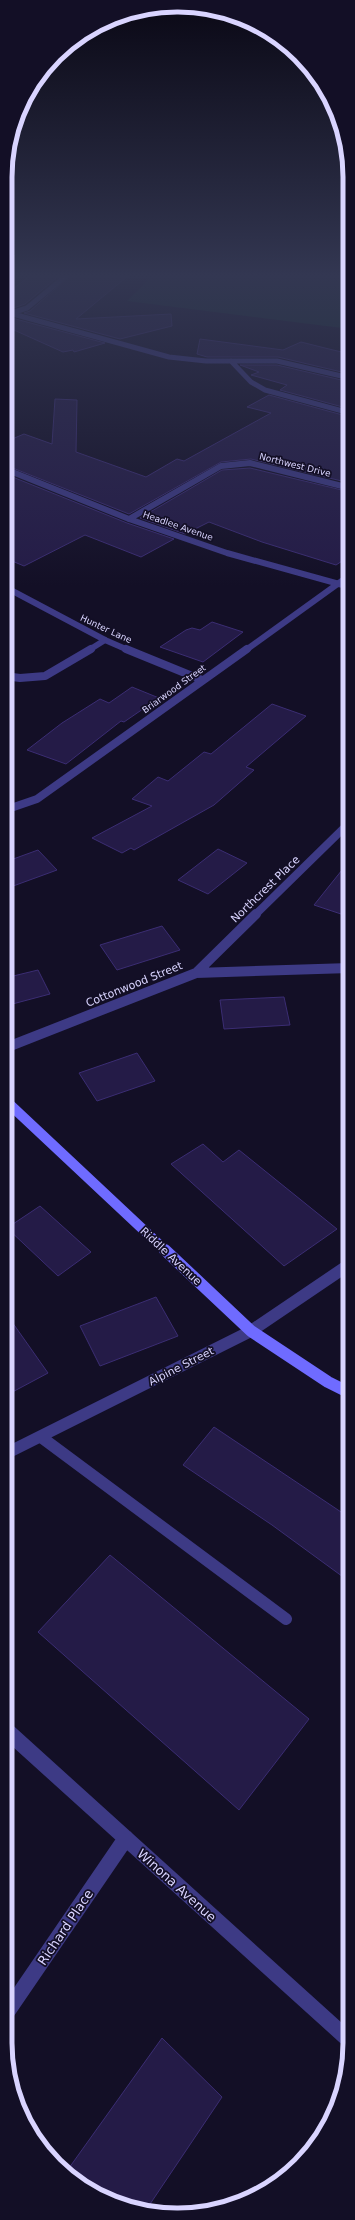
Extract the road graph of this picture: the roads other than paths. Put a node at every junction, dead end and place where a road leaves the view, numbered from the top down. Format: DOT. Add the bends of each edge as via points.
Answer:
graph roads {
  1 [pos="249,379"];
  2 [pos="343,411"];
  3 [pos="12,472"];
  4 [pos="343,486"];
  5 [pos="129,519"];
  6 [pos="343,580"];
  7 [pos="338,584"];
  8 [pos="343,586"];
  9 [pos="12,592"];
  10 [pos="105,640"];
  11 [pos="12,677"];
  12 [pos="202,680"];
  13 [pos="12,808"];
  14 [pos="343,829"];
  15 [pos="343,968"];
  16 [pos="196,973"];
  17 [pos="12,1045"];
  18 [pos="12,1107"];
  19 [pos="343,1269"];
  20 [pos="251,1331"];
  21 [pos="343,1390"];
  22 [pos="41,1436"];
  23 [pos="12,1450"];
  24 [pos="286,1619"];
  25 [pos="12,1735"];
  26 [pos="126,1838"];
  27 [pos="12,2005"];
  28 [pos="343,2035"];
  1 -- 2 [label="street" via="266,390"];
  3 -- 5 [label="street, Headlee Avenue"];
  4 -- 5 [label="street, Northwest Drive" via="250,463 221,466"];
  5 -- 7 [label="street, Headlee Avenue" via="227,553"];
  6 -- 7 [label="street, Briarwood Street"];
  7 -- 8 [label="street, Headlee Avenue"];
  7 -- 12 [label="street, Briarwood Street"];
  9 -- 10 [label="street, Hunter Lane"];
  10 -- 11 [label="street" via="45,676"];
  10 -- 12 [label="street, Hunter Lane"];
  12 -- 13 [label="street, Briarwood Street" via="37,799"];
  14 -- 16 [label="street, Northcrest Place"];
  15 -- 16 [label="street, Cottonwood Street"];
  16 -- 17 [label="street, Cottonwood Street"];
  18 -- 20 [label="street, Riddle Avenue"];
  19 -- 20 [label="street, Alpine Street"];
  20 -- 21 [label="street, Riddle Avenue"];
  20 -- 22 [label="street, Alpine Street"];
  22 -- 23 [label="street, Alpine Street"];
  22 -- 24 [label="street"];
  25 -- 26 [label="street, Winona Avenue"];
  26 -- 27 [label="street, Richard Place"];
  26 -- 28 [label="street, Winona Avenue"];
}
